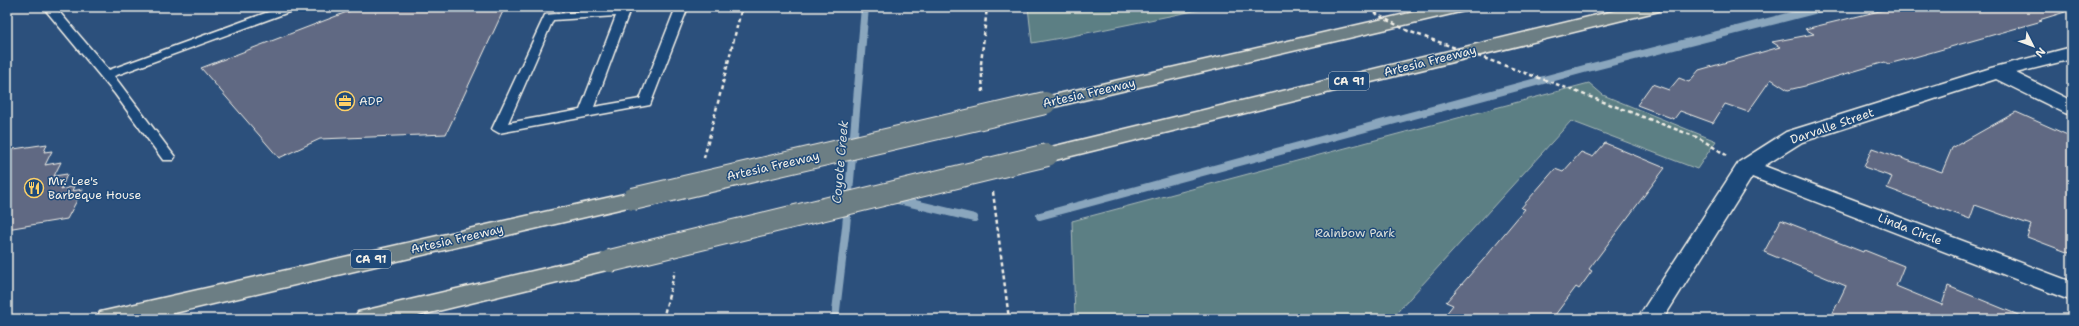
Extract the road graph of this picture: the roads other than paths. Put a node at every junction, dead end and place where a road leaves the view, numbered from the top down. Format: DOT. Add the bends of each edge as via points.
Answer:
graph roads {
  1 [pos="49,7"];
  2 [pos="293,7"];
  3 [pos="682,7"];
  4 [pos="1460,7"];
  5 [pos="1652,7"];
  6 [pos="2072,53"];
  7 [pos="1998,72"];
  8 [pos="106,75"];
  9 [pos="2072,109"];
  10 [pos="585,114"];
  11 [pos="168,157"];
  12 [pos="1747,167"];
  13 [pos="2072,292"];
  14 [pos="109,319"];
  15 [pos="367,319"];
  16 [pos="1650,319"];
  1 -- 8 [label="lane"];
  2 -- 8 [label="lane"];
  3 -- 10 [label="lane" via="645,102"];
  4 -- 14 [label="highway, Artesia Freeway / CA 91, bridge"];
  5 -- 15 [label="highway, Artesia Freeway / CA 91, bridge"];
  6 -- 7 [label="street, Darvalle Street"];
  7 -- 9 [label="street"];
  7 -- 12 [label="street, Darvalle Street" via="1794,137"];
  8 -- 11 [label="lane"];
  10 -- 10 [label="lane" via="500,129 549,16 623,12"];
  12 -- 13 [label="street, Linda Circle"];
  12 -- 16 [label="street, Darvalle Street"];
}
